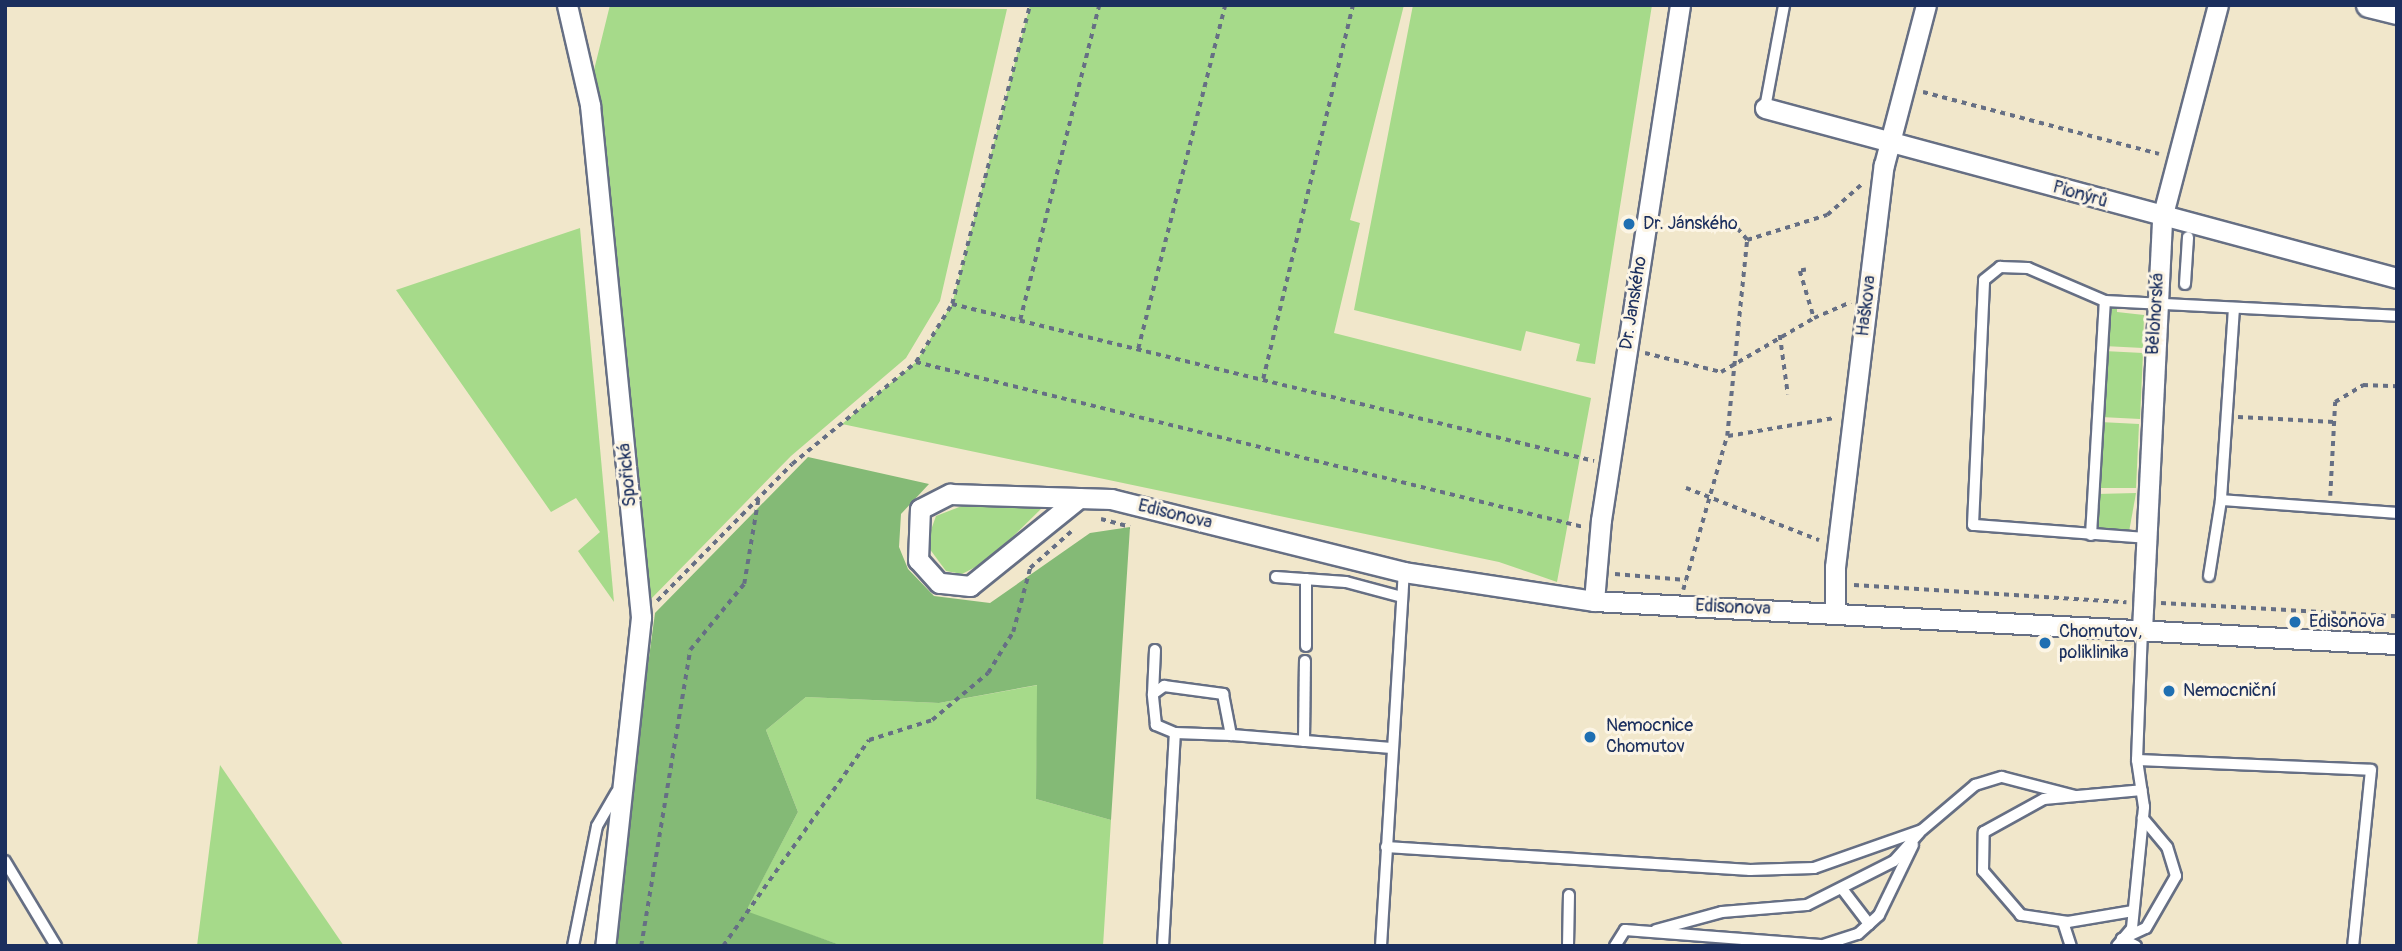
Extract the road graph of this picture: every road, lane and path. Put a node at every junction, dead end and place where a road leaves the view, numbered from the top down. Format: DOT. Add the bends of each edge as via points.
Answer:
graph roads {
  1 [pos="568,5"];
  2 [pos="1030,5"];
  3 [pos="1098,5"];
  4 [pos="1225,5"];
  5 [pos="1353,5"];
  6 [pos="1680,5"];
  7 [pos="1784,5"];
  8 [pos="1926,5"];
  9 [pos="2218,5"];
  10 [pos="2369,5"];
  11 [pos="2397,12"];
  12 [pos="1904,87"];
  13 [pos="1765,108"];
  14 [pos="1889,142"];
  15 [pos="2177,159"];
  16 [pos="1884,165"];
  17 [pos="2162,218"];
  18 [pos="1735,226"];
  19 [pos="2188,237"];
  20 [pos="1747,240"];
  21 [pos="1806,270"];
  22 [pos="2160,271"];
  23 [pos="2183,272"];
  24 [pos="2397,278"];
  25 [pos="2185,284"];
  26 [pos="1868,294"];
  27 [pos="2105,301"];
  28 [pos="2154,302"];
  29 [pos="952,304"];
  30 [pos="2234,308"];
  31 [pos="2397,316"];
  32 [pos="1814,318"];
  33 [pos="1020,320"];
  34 [pos="1780,335"];
  35 [pos="1627,348"];
  36 [pos="1138,349"];
  37 [pos="1733,361"];
  38 [pos="916,362"];
  39 [pos="1263,379"];
  40 [pos="2397,386"];
  41 [pos="1788,394"];
  42 [pos="1853,415"];
  43 [pos="2229,416"];
  44 [pos="2334,422"];
  45 [pos="1727,436"];
  46 [pos="1609,464"];
  47 [pos="1686,488"];
  48 [pos="1712,497"];
  49 [pos="758,498"];
  50 [pos="2221,500"];
  51 [pos="1084,507"];
  52 [pos="2329,508"];
  53 [pos="2397,513"];
  54 [pos="1079,524"];
  55 [pos="1130,527"];
  56 [pos="1600,531"];
  57 [pos="2091,535"];
  58 [pos="2147,538"];
  59 [pos="1838,548"];
  60 [pos="1404,572"];
  61 [pos="1615,574"];
  62 [pos="2209,576"];
  63 [pos="1276,577"];
  64 [pos="1306,579"];
  65 [pos="1686,580"];
  66 [pos="1852,585"];
  67 [pos="1402,597"];
  68 [pos="1594,601"];
  69 [pos="2141,603"];
  70 [pos="1679,605"];
  71 [pos="1835,612"];
  72 [pos="2397,616"];
  73 [pos="642,617"];
  74 [pos="2142,629"];
  75 [pos="2397,644"];
  76 [pos="1306,646"];
  77 [pos="1156,650"];
  78 [pos="1305,661"];
  79 [pos="1153,694"];
  80 [pos="1175,733"];
  81 [pos="1231,735"];
  82 [pos="1304,741"];
  83 [pos="1392,748"];
  84 [pos="2137,760"];
  85 [pos="624,779"];
  86 [pos="2141,790"];
  87 [pos="2075,796"];
  88 [pos="2143,818"];
  89 [pos="1922,830"];
  90 [pos="1385,847"];
  91 [pos="5,860"];
  92 [pos="1843,890"];
  93 [pos="1569,895"];
  94 [pos="2133,911"];
  95 [pos="2063,922"];
  96 [pos="1869,924"];
  97 [pos="1656,930"];
  98 [pos="2120,943"];
  99 [pos="1820,945"];
  100 [pos="56,946"];
  101 [pos="573,946"];
  102 [pos="605,946"];
  103 [pos="641,946"];
  104 [pos="723,946"];
  105 [pos="1163,946"];
  106 [pos="1381,946"];
  107 [pos="1568,946"];
  108 [pos="1615,946"];
  109 [pos="2071,946"];
  110 [pos="2136,946"];
  111 [pos="2353,946"];
  1 -- 73 [label="street, Spořická" via="590,105"];
  2 -- 29 [label="path"];
  3 -- 33 [label="path"];
  4 -- 36 [label="path"];
  5 -- 39 [label="path"];
  6 -- 35 [label="street, Dr. Janského"];
  7 -- 13 [label="lane"];
  8 -- 12 [label="street, Haškova"];
  9 -- 15 [label="street, Bělohorská"];
  10 -- 11 [label="street"];
  12 -- 14 [label="street, Haškova"];
  12 -- 15 [label="path"];
  13 -- 14 [label="street, Pionýrů"];
  14 -- 16 [label="street, Haškova"];
  14 -- 17 [label="street, Pionýrů"];
  15 -- 17 [label="street, Bělohorská"];
  16 -- 20 [label="path" via="1827,215"];
  16 -- 26 [label="street, Haškova"];
  17 -- 22 [label="street, Bělohorská"];
  17 -- 24 [label="street, Pionýrů"];
  18 -- 20 [label="path"];
  19 -- 23 [label="lane"];
  20 -- 37 [label="path"];
  21 -- 32 [label="path" via="1800,271"];
  22 -- 23 [label="lane"];
  22 -- 28 [label="street, Bělohorská"];
  23 -- 25 [label="lane"];
  26 -- 32 [label="path"];
  26 -- 42 [label="street, Haškova"];
  27 -- 28 [label="lane"];
  27 -- 57 [label="lane"];
  27 -- 57 [label="lane" via="2028,268 2000,267 1984,280 1981,303 1973,525"];
  28 -- 30 [label="lane"];
  28 -- 58 [label="street, Bělohorská"];
  29 -- 33 [label="path"];
  29 -- 38 [label="path"];
  30 -- 31 [label="lane"];
  30 -- 43 [label="lane"];
  32 -- 34 [label="path"];
  33 -- 36 [label="path"];
  34 -- 37 [label="path"];
  34 -- 41 [label="path"];
  35 -- 37 [label="path" via="1721,372"];
  35 -- 46 [label="street, Dr. Janského"];
  36 -- 39 [label="path"];
  37 -- 45 [label="path"];
  38 -- 49 [label="path"];
  38 -- 56 [label="path"];
  39 -- 46 [label="path"];
  40 -- 44 [label="path" via="2347,392 2335,402"];
  42 -- 45 [label="path"];
  42 -- 59 [label="street, Haškova"];
  43 -- 44 [label="path"];
  43 -- 50 [label="lane"];
  44 -- 52 [label="path"];
  45 -- 48 [label="path"];
  46 -- 56 [label="street, Dr. Janského"];
  47 -- 48 [label="path"];
  48 -- 59 [label="path"];
  48 -- 65 [label="path"];
  49 -- 73 [label="path"];
  49 -- 103 [label="path" via="744,584 690,650"];
  50 -- 52 [label="lane"];
  50 -- 62 [label="lane"];
  51 -- 51 [label="street, Edisonova" via="950,495 920,509 918,560 939,583 970,586"];
  51 -- 55 [label="path"];
  51 -- 60 [label="street, Edisonova" via="1111,499"];
  52 -- 53 [label="lane"];
  54 -- 104 [label="path" via="1030,568 1013,632 988,673 932,720 869,740"];
  56 -- 68 [label="street, Dr. Janského"];
  57 -- 58 [label="lane"];
  58 -- 69 [label="street, Bělohorská"];
  59 -- 71 [label="street, Haškova"];
  60 -- 67 [label="lane"];
  60 -- 68 [label="street, Edisonova"];
  61 -- 65 [label="path"];
  63 -- 64 [label="lane"];
  64 -- 67 [label="lane"];
  64 -- 76 [label="lane"];
  65 -- 70 [label="path"];
  66 -- 69 [label="path"];
  67 -- 83 [label="lane"];
  68 -- 70 [label="street, Edisonova"];
  69 -- 72 [label="path"];
  69 -- 74 [label="street, Bělohorská"];
  70 -- 71 [label="street, Edisonova"];
  71 -- 74 [label="street, Edisonova"];
  73 -- 85 [label="street, Spořická"];
  74 -- 75 [label="street, Edisonova"];
  74 -- 84 [label="lane"];
  77 -- 79 [label="lane"];
  78 -- 82 [label="lane"];
  79 -- 80 [label="lane" via="1156,725"];
  79 -- 81 [label="lane" via="1164,686 1223,694"];
  80 -- 81 [label="lane"];
  80 -- 105 [label="lane"];
  81 -- 82 [label="lane"];
  82 -- 83 [label="lane"];
  83 -- 90 [label="lane"];
  84 -- 86 [label="lane"];
  84 -- 111 [label="lane" via="2371,770"];
  85 -- 101 [label="lane" via="597,826"];
  85 -- 102 [label="street, Spořická"];
  86 -- 87 [label="lane"];
  86 -- 88 [label="lane"];
  87 -- 89 [label="lane" via="2002,777 1975,785"];
  87 -- 95 [label="lane" via="2044,799 1984,832 1983,871 2000,895 2021,915"];
  88 -- 94 [label="lane"];
  88 -- 98 [label="lane" via="2167,847 2176,876 2146,928"];
  89 -- 90 [label="lane" via="1814,868 1750,870"];
  89 -- 92 [label="lane" via="1894,861"];
  89 -- 96 [label="lane"];
  90 -- 106 [label="lane"];
  91 -- 100 [label="lane"];
  92 -- 96 [label="lane"];
  92 -- 97 [label="lane" via="1807,905 1722,912"];
  93 -- 107 [label="lane"];
  94 -- 95 [label="lane"];
  94 -- 98 [label="lane"];
  95 -- 109 [label="lane"];
  96 -- 99 [label="lane" via="1858,934"];
  97 -- 99 [label="lane"];
  97 -- 108 [label="lane" via="1625,930"];
  98 -- 110 [label="lane"];
}
